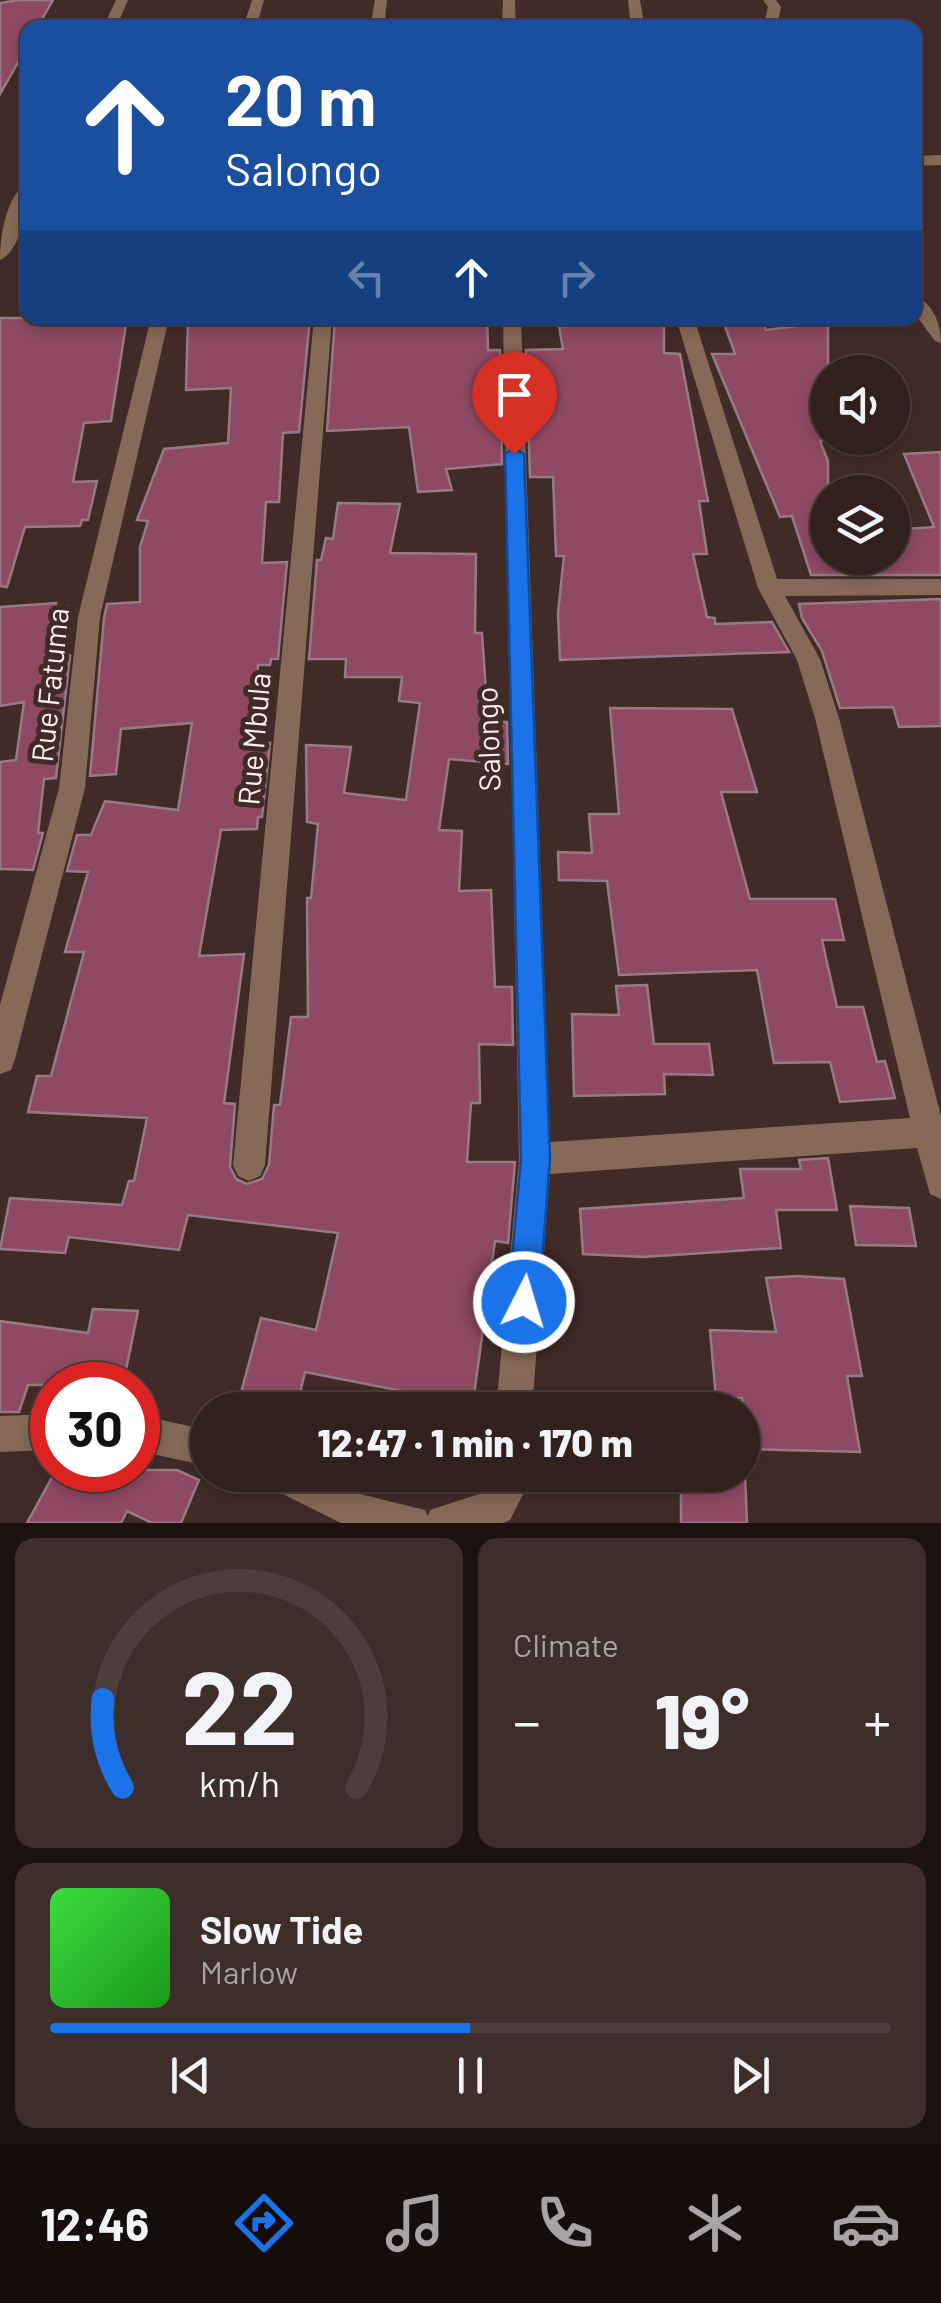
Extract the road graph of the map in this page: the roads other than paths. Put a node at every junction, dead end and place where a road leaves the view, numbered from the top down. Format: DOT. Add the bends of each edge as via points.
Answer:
graph roads {
  1 [pos="20,206"];
  2 [pos="0,255"];
  3 [pos="922,311"];
  4 [pos="158,325"];
  5 [pos="322,325"];
  6 [pos="512,325"];
  7 [pos="687,325"];
  8 [pos="941,337"];
  9 [pos="941,587"];
  10 [pos="770,588"];
  11 [pos="0,1059"];
  12 [pos="935,1131"];
  13 [pos="536,1159"];
  14 [pos="249,1165"];
  15 [pos="941,1183"];
  16 [pos="516,1392"];
  17 [pos="30,1433"];
  18 [pos="0,1434"];
  19 [pos="160,1438"];
  20 [pos="190,1444"];
  21 [pos="318,1492"];
  22 [pos="505,1492"];
  23 [pos="412,1523"];
  24 [pos="444,1523"];
  1 -- 2 [label="street"];
  3 -- 8 [label="street"];
  4 -- 11 [label="street, Rue Fatuma" via="89,617 72,788"];
  5 -- 14 [label="street, Rue Mbula"];
  6 -- 13 [label="street, Salongo"];
  7 -- 10 [label="street"];
  9 -- 10 [label="street"];
  10 -- 12 [label="street" via="808,659 827,718"];
  12 -- 13 [label="street"];
  12 -- 15 [label="street"];
  13 -- 16 [label="street, Salongo"];
  17 -- 18 [label="street"];
  19 -- 20 [label="street"];
  21 -- 23 [label="street" via="360,1513"];
  22 -- 24 [label="street" via="497,1507"];
}
